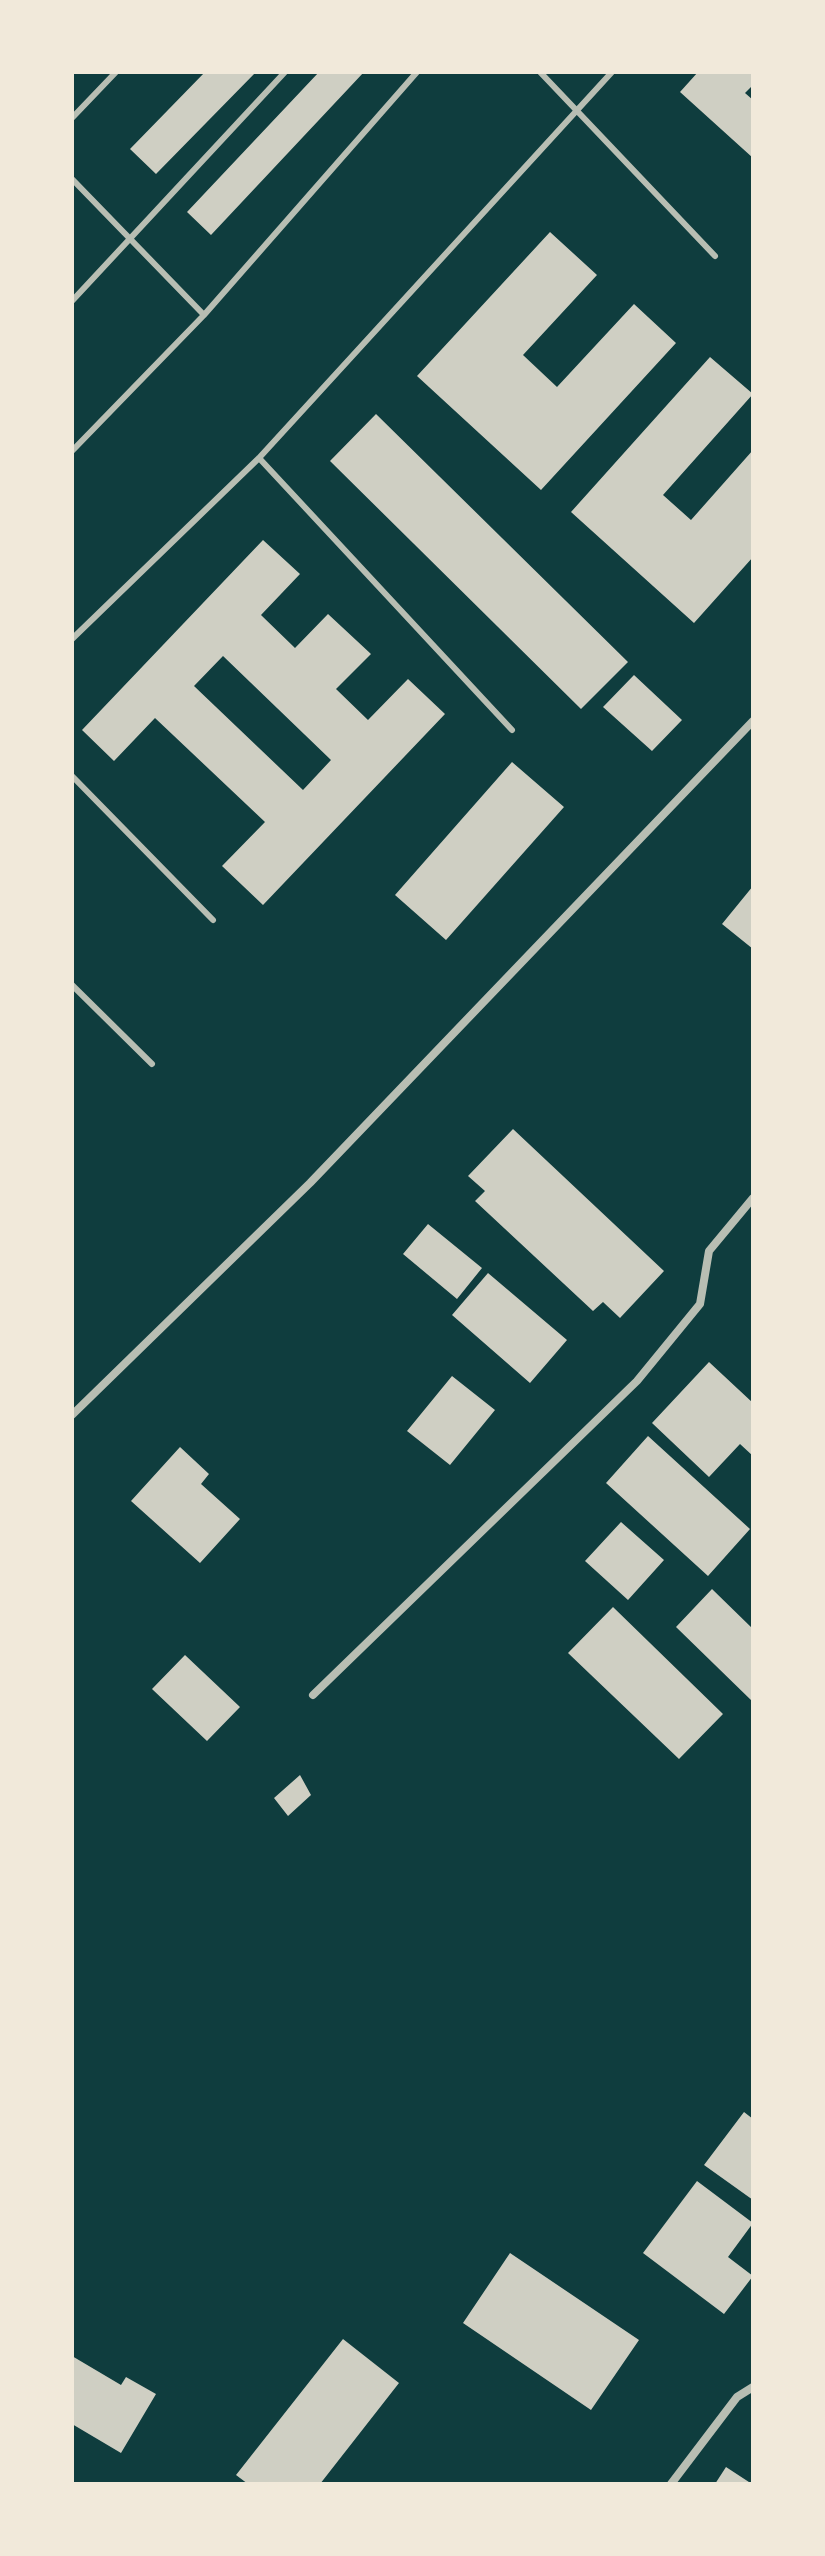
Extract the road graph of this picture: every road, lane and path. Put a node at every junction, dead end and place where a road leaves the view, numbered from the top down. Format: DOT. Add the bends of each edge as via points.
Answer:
graph roads {
  1 [pos="116,72"];
  2 [pos="285,72"];
  3 [pos="417,72"];
  4 [pos="540,72"];
  5 [pos="612,72"];
  6 [pos="577,111"];
  7 [pos="72,118"];
  8 [pos="72,179"];
  9 [pos="129,240"];
  10 [pos="715,256"];
  11 [pos="72,301"];
  12 [pos="204,315"];
  13 [pos="72,451"];
  14 [pos="259,458"];
  15 [pos="72,639"];
  16 [pos="753,721"];
  17 [pos="512,730"];
  18 [pos="72,776"];
  19 [pos="213,920"];
  20 [pos="72,985"];
  21 [pos="152,1064"];
  22 [pos="753,1198"];
  23 [pos="72,1415"];
  24 [pos="313,1695"];
  25 [pos="753,2387"];
  26 [pos="671,2484"];
  1 -- 7 [label="lane"];
  2 -- 9 [label="lane"];
  3 -- 12 [label="lane"];
  4 -- 6 [label="lane"];
  5 -- 6 [label="lane"];
  6 -- 10 [label="lane"];
  6 -- 14 [label="lane"];
  8 -- 9 [label="lane"];
  9 -- 11 [label="lane"];
  9 -- 12 [label="lane"];
  12 -- 13 [label="lane"];
  14 -- 15 [label="lane"];
  14 -- 17 [label="lane"];
  16 -- 23 [label="street" via="310,1183"];
  18 -- 19 [label="lane"];
  20 -- 21 [label="lane"];
  22 -- 24 [label="street" via="709,1251 700,1304 637,1381"];
  25 -- 26 [label="street" via="737,2397"];
}
